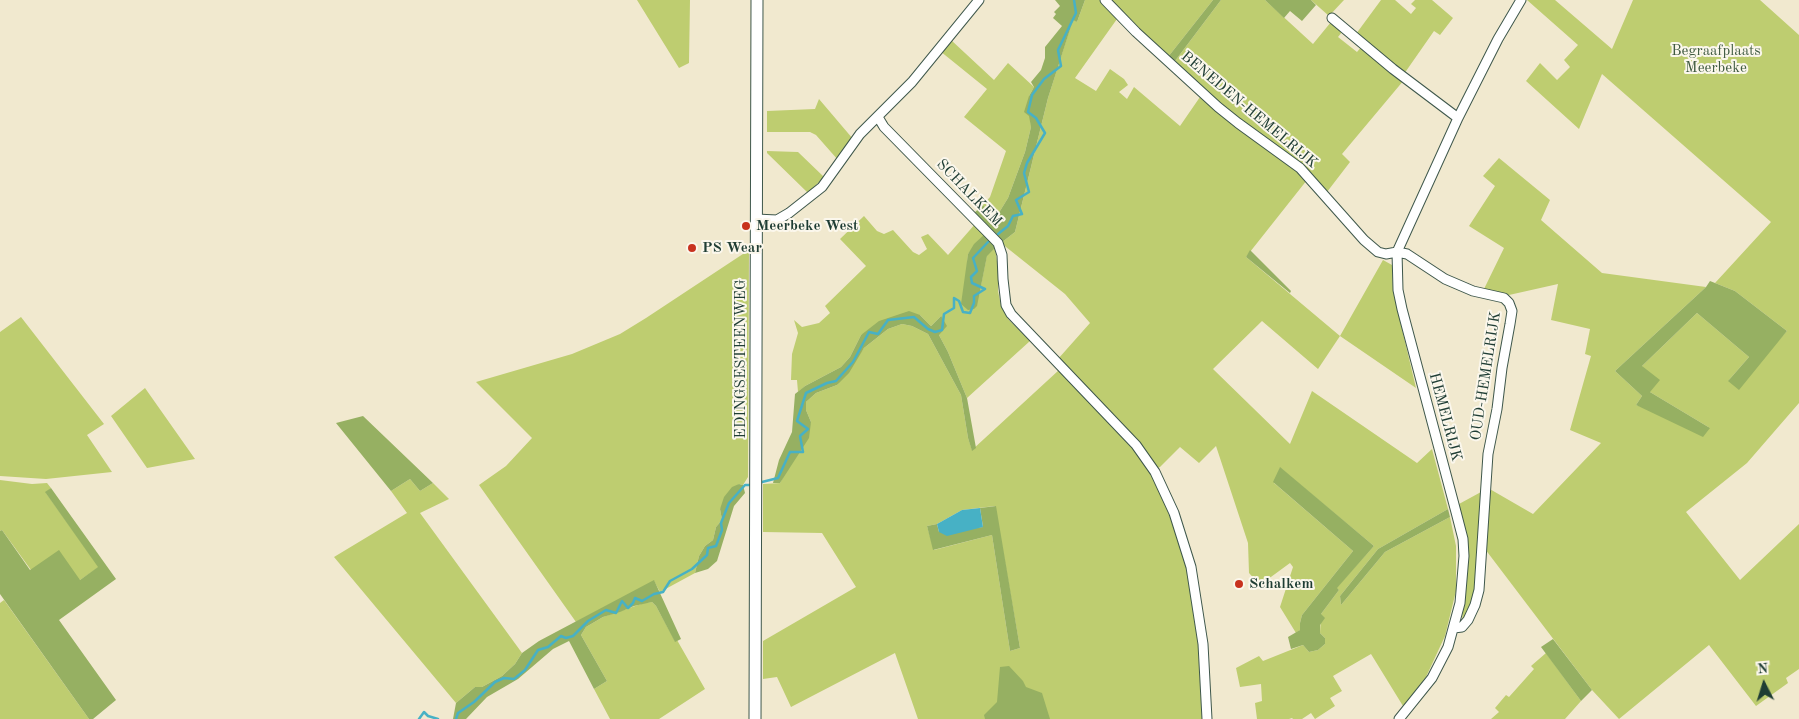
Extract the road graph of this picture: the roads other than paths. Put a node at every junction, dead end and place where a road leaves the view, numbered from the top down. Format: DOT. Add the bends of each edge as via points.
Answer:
graph roads {
  1 [pos="757,0"];
  2 [pos="979,0"];
  3 [pos="1105,0"];
  4 [pos="1521,0"];
  5 [pos="1332,18"];
  6 [pos="878,117"];
  7 [pos="1458,118"];
  8 [pos="756,219"];
  9 [pos="1397,252"];
  10 [pos="1454,628"];
  11 [pos="755,719"];
  12 [pos="1207,719"];
  13 [pos="1399,719"];
  1 -- 8 [label="main road, EDINGSESTEENWEG"];
  2 -- 6 [label="street" via="912,82"];
  3 -- 9 [label="street, BENEDEN-HEMELRIJK" via="1218,107 1300,168 1364,240 1378,252"];
  4 -- 7 [label="street, HEMELRIJK"];
  5 -- 7 [label="street"];
  6 -- 8 [label="street" via="860,134 822,187 777,220"];
  6 -- 12 [label="street, SCHALKEM" via="884,127 998,243 1006,305 1011,314 1136,445 1155,472 1174,513 1191,567 1203,644"];
  7 -- 9 [label="street, HEMELRIJK"];
  8 -- 11 [label="main road, EDINGSESTEENWEG"];
  9 -- 10 [label="street, HEMELRIJK" via="1402,309 1462,539 1463,572"];
  9 -- 10 [label="street, OUD-HEMELRIJK" via="1407,254 1455,284 1504,298 1511,307 1488,454 1479,590 1468,620 1462,627"];
  10 -- 13 [label="street, HEMELRIJK" via="1432,678"];
}
